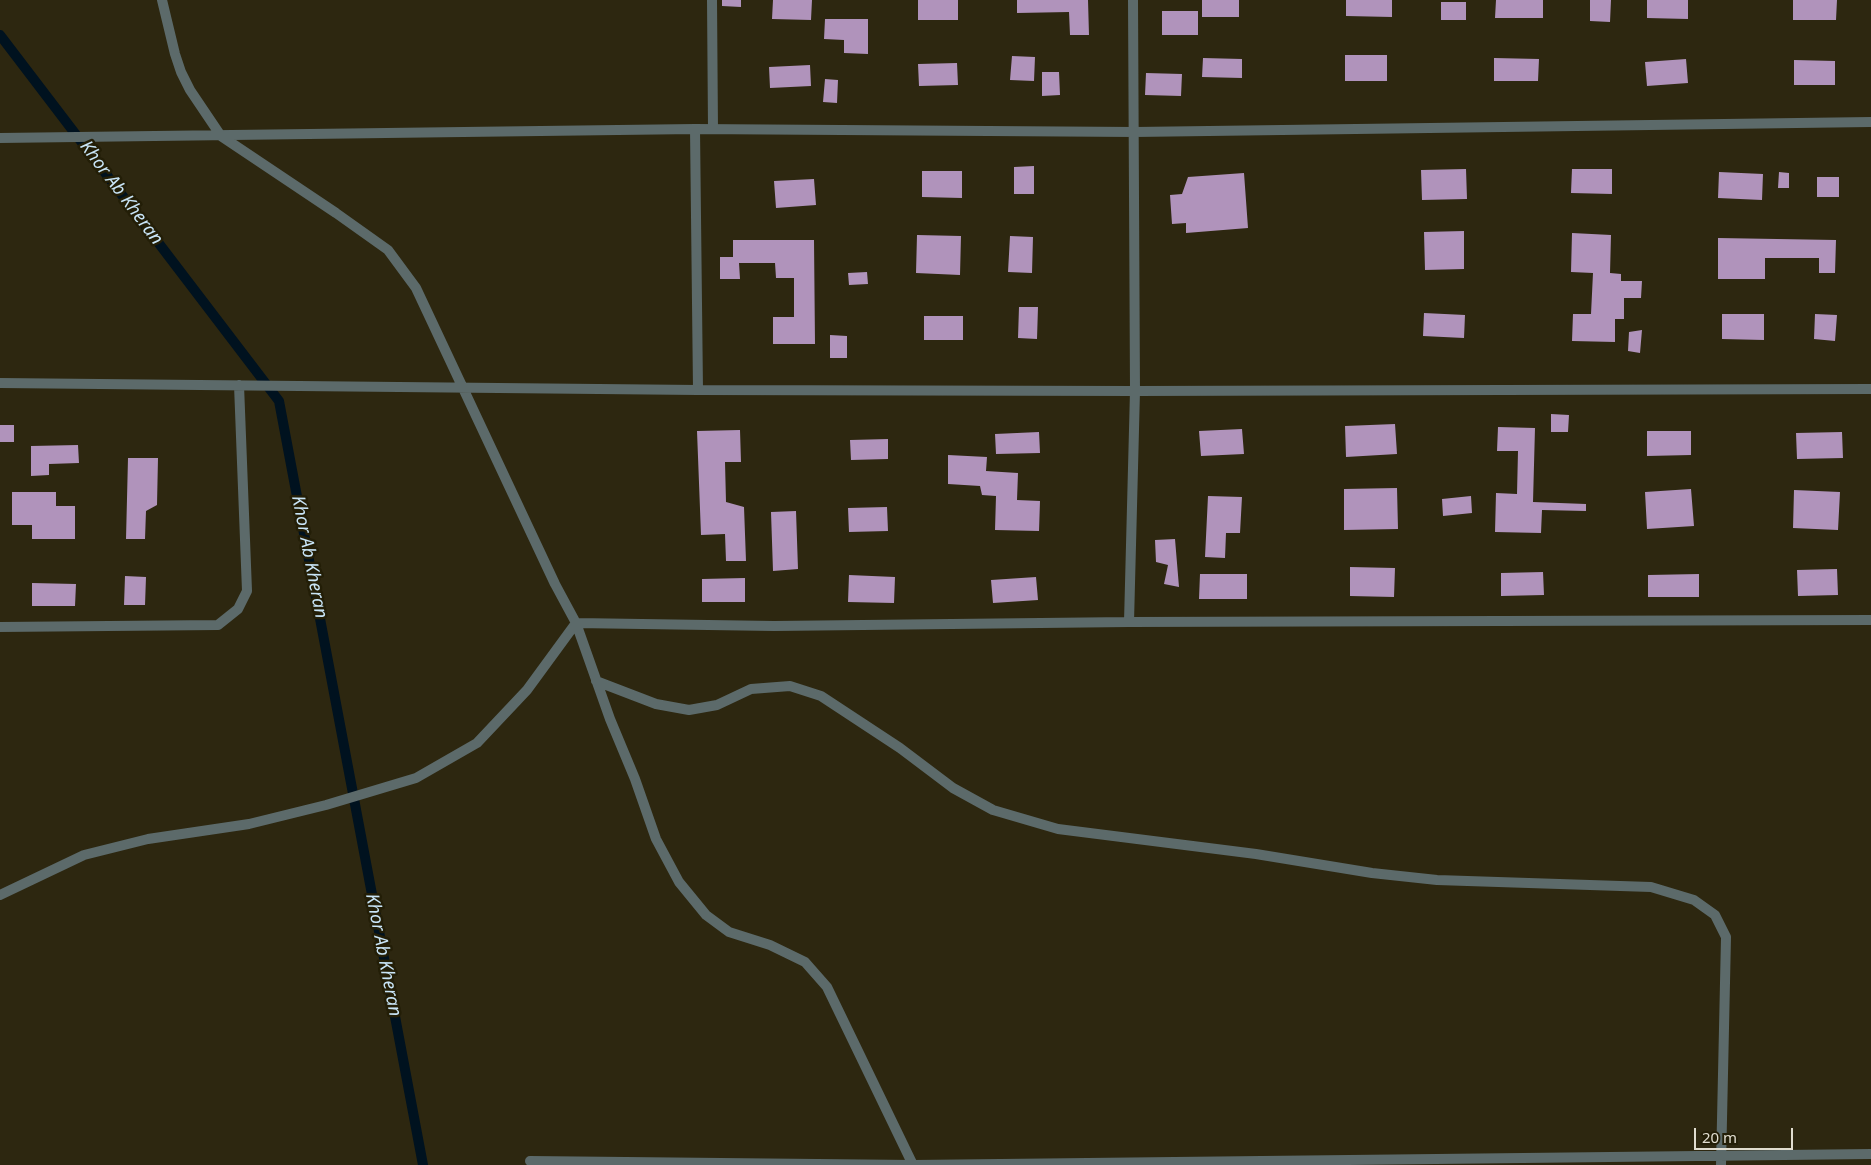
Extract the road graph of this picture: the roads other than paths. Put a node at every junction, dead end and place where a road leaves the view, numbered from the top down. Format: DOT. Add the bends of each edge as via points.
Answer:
graph roads {
  1 [pos="162,0"];
  2 [pos="712,0"];
  3 [pos="1133,0"];
  4 [pos="1871,122"];
  5 [pos="694,129"];
  6 [pos="713,129"];
  7 [pos="1135,132"];
  8 [pos="221,136"];
  9 [pos="0,138"];
  10 [pos="0,383"];
  11 [pos="239,385"];
  12 [pos="463,387"];
  13 [pos="1871,389"];
  14 [pos="698,390"];
  15 [pos="1135,391"];
  16 [pos="1871,620"];
  17 [pos="1129,622"];
  18 [pos="576,624"];
  19 [pos="0,627"];
  20 [pos="596,681"];
  21 [pos="0,895"];
  22 [pos="1871,1154"];
  23 [pos="1721,1160"];
  24 [pos="530,1162"];
  25 [pos="913,1165"];
  1 -- 8 [label="street" via="181,72"];
  2 -- 6 [label="street"];
  3 -- 7 [label="street"];
  4 -- 7 [label="street"];
  5 -- 6 [label="street"];
  5 -- 8 [label="street"];
  5 -- 14 [label="street"];
  6 -- 7 [label="street"];
  7 -- 15 [label="street"];
  8 -- 9 [label="street"];
  8 -- 12 [label="street" via="388,250 416,288"];
  10 -- 11 [label="street"];
  11 -- 12 [label="street"];
  11 -- 19 [label="street" via="247,591 238,609 218,625"];
  12 -- 14 [label="street"];
  12 -- 18 [label="street"];
  13 -- 15 [label="street"];
  14 -- 15 [label="street"];
  15 -- 17 [label="street"];
  16 -- 17 [label="street"];
  17 -- 18 [label="street" via="774,626"];
  18 -- 20 [label="street"];
  18 -- 21 [label="street" via="527,690 477,743 416,778 248,824 148,839 84,855"];
  20 -- 23 [label="street" via="656,704 689,710 717,705 751,689 790,686 821,696 900,748 953,788 993,810 1058,829 1256,854 1372,873 1437,880 1651,887 1694,900 1716,915 1726,937"];
  20 -- 25 [label="street" via="656,839 679,882 706,915 729,932 770,945 805,962 827,987"];
  22 -- 23 [label="street"];
  23 -- 25 [label="street"];
  24 -- 25 [label="street"];
}
